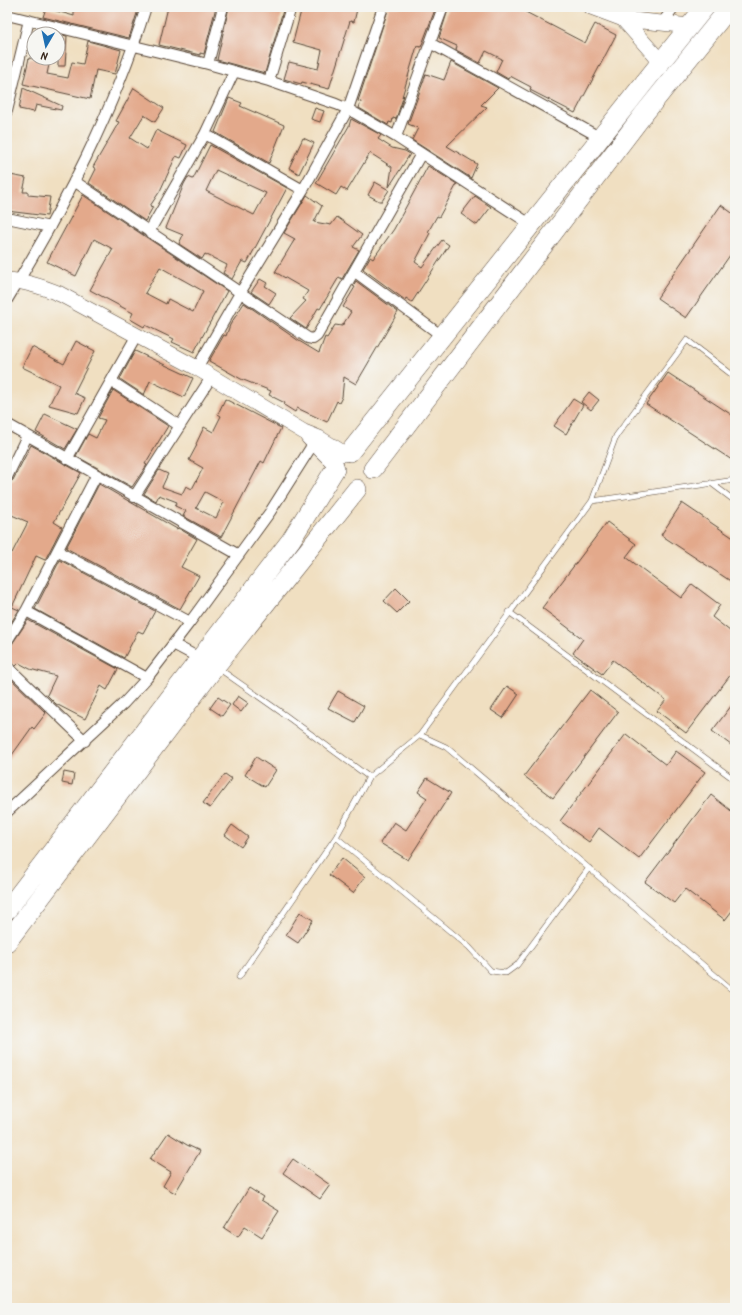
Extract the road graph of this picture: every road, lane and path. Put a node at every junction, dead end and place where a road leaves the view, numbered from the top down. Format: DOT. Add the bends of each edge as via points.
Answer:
graph roads {
  1 [pos="146,7"];
  2 [pos="223,7"];
  3 [pos="291,7"];
  4 [pos="383,7"];
  5 [pos="443,7"];
  6 [pos="591,7"];
  7 [pos="674,7"];
  8 [pos="705,7"];
  9 [pos="730,7"];
  10 [pos="7,15"];
  11 [pos="623,18"];
  12 [pos="29,20"];
  13 [pos="662,23"];
  14 [pos="690,26"];
  15 [pos="430,43"];
  16 [pos="134,47"];
  17 [pos="660,61"];
  18 [pos="208,64"];
  19 [pos="234,72"];
  20 [pos="269,81"];
  21 [pos="348,109"];
  22 [pos="7,110"];
  23 [pos="205,134"];
  24 [pos="396,137"];
  25 [pos="601,138"];
  26 [pos="421,154"];
  27 [pos="74,181"];
  28 [pos="303,190"];
  29 [pos="7,218"];
  30 [pos="530,224"];
  31 [pos="50,227"];
  32 [pos="149,232"];
  33 [pos="355,272"];
  34 [pos="13,280"];
  35 [pos="240,293"];
  36 [pos="7,300"];
  37 [pos="137,335"];
  38 [pos="442,336"];
  39 [pos="197,368"];
  40 [pos="212,376"];
  41 [pos="735,377"];
  42 [pos="111,381"];
  43 [pos="7,424"];
  44 [pos="180,426"];
  45 [pos="304,432"];
  46 [pos="27,436"];
  47 [pos="313,444"];
  48 [pos="67,459"];
  49 [pos="341,460"];
  50 [pos="373,469"];
  51 [pos="96,476"];
  52 [pos="7,477"];
  53 [pos="735,480"];
  54 [pos="712,483"];
  55 [pos="357,489"];
  56 [pos="134,497"];
  57 [pos="592,501"];
  58 [pos="735,501"];
  59 [pos="57,551"];
  60 [pos="239,555"];
  61 [pos="26,611"];
  62 [pos="509,612"];
  63 [pos="190,622"];
  64 [pos="7,641"];
  65 [pos="173,644"];
  66 [pos="208,663"];
  67 [pos="7,666"];
  68 [pos="147,678"];
  69 [pos="420,735"];
  70 [pos="85,741"];
  71 [pos="369,778"];
  72 [pos="735,780"];
  73 [pos="7,812"];
  74 [pos="336,837"];
  75 [pos="589,868"];
  76 [pos="7,910"];
  77 [pos="7,942"];
  78 [pos="239,976"];
  79 [pos="730,988"];
  1 -- 16 [label="street"];
  2 -- 18 [label="street"];
  3 -- 20 [label="street"];
  4 -- 21 [label="street"];
  5 -- 15 [label="street"];
  6 -- 11 [label="main road"];
  7 -- 13 [label="street"];
  8 -- 14 [label="highway"];
  9 -- 50 [label="highway" via="638,121"];
  10 -- 12 [label="street"];
  11 -- 13 [label="main road"];
  11 -- 17 [label="main road"];
  12 -- 16 [label="street"];
  12 -- 22 [label="street"];
  13 -- 14 [label="main road"];
  14 -- 17 [label="highway"];
  15 -- 24 [label="street"];
  15 -- 25 [label="street"];
  16 -- 18 [label="street"];
  16 -- 27 [label="street" via="117,92"];
  17 -- 25 [label="highway"];
  18 -- 19 [label="street"];
  19 -- 20 [label="street"];
  19 -- 23 [label="street"];
  20 -- 21 [label="street"];
  21 -- 24 [label="street"];
  21 -- 28 [label="street"];
  23 -- 28 [label="street"];
  23 -- 32 [label="street"];
  24 -- 26 [label="street"];
  25 -- 30 [label="highway"];
  26 -- 30 [label="street"];
  26 -- 33 [label="street"];
  27 -- 31 [label="street"];
  27 -- 32 [label="street"];
  28 -- 35 [label="street"];
  29 -- 31 [label="street"];
  30 -- 38 [label="highway"];
  31 -- 34 [label="street"];
  32 -- 35 [label="street"];
  33 -- 35 [label="street" via="313,339"];
  33 -- 38 [label="street"];
  34 -- 36 [label="street"];
  34 -- 37 [label="main road" via="41,286 60,294"];
  35 -- 39 [label="street"];
  37 -- 39 [label="main road"];
  37 -- 42 [label="street"];
  38 -- 49 [label="highway"];
  39 -- 40 [label="main road"];
  40 -- 44 [label="street"];
  40 -- 45 [label="main road"];
  41 -- 57 [label="lane" via="687,340 616,436"];
  42 -- 44 [label="street"];
  42 -- 48 [label="street"];
  43 -- 46 [label="street"];
  44 -- 56 [label="street"];
  45 -- 47 [label="main road"];
  45 -- 49 [label="main road" via="319,438"];
  46 -- 48 [label="street"];
  46 -- 52 [label="street"];
  47 -- 49 [label="main road"];
  47 -- 60 [label="street"];
  48 -- 51 [label="street"];
  49 -- 50 [label="highway" via="362,454"];
  49 -- 55 [label="highway" via="335,475 346,488"];
  49 -- 66 [label="highway" via="291,540"];
  50 -- 55 [label="highway" via="367,484"];
  51 -- 56 [label="street"];
  51 -- 59 [label="street"];
  53 -- 54 [label="lane"];
  54 -- 57 [label="lane"];
  54 -- 58 [label="lane"];
  55 -- 66 [label="highway"];
  56 -- 60 [label="street"];
  57 -- 62 [label="lane"];
  59 -- 61 [label="street"];
  59 -- 63 [label="street"];
  60 -- 63 [label="street"];
  61 -- 64 [label="street"];
  61 -- 68 [label="street"];
  62 -- 69 [label="lane"];
  62 -- 72 [label="lane"];
  63 -- 65 [label="street"];
  65 -- 66 [label="street"];
  65 -- 68 [label="street"];
  66 -- 71 [label="lane" via="285,715"];
  66 -- 76 [label="highway"];
  66 -- 77 [label="highway"];
  67 -- 70 [label="street"];
  68 -- 70 [label="street"];
  69 -- 71 [label="lane"];
  69 -- 75 [label="lane" via="446,747"];
  70 -- 73 [label="street"];
  71 -- 74 [label="lane"];
  74 -- 75 [label="lane" via="469,947 492,971 506,973 517,965"];
  74 -- 78 [label="lane"];
  75 -- 79 [label="lane"];
}
